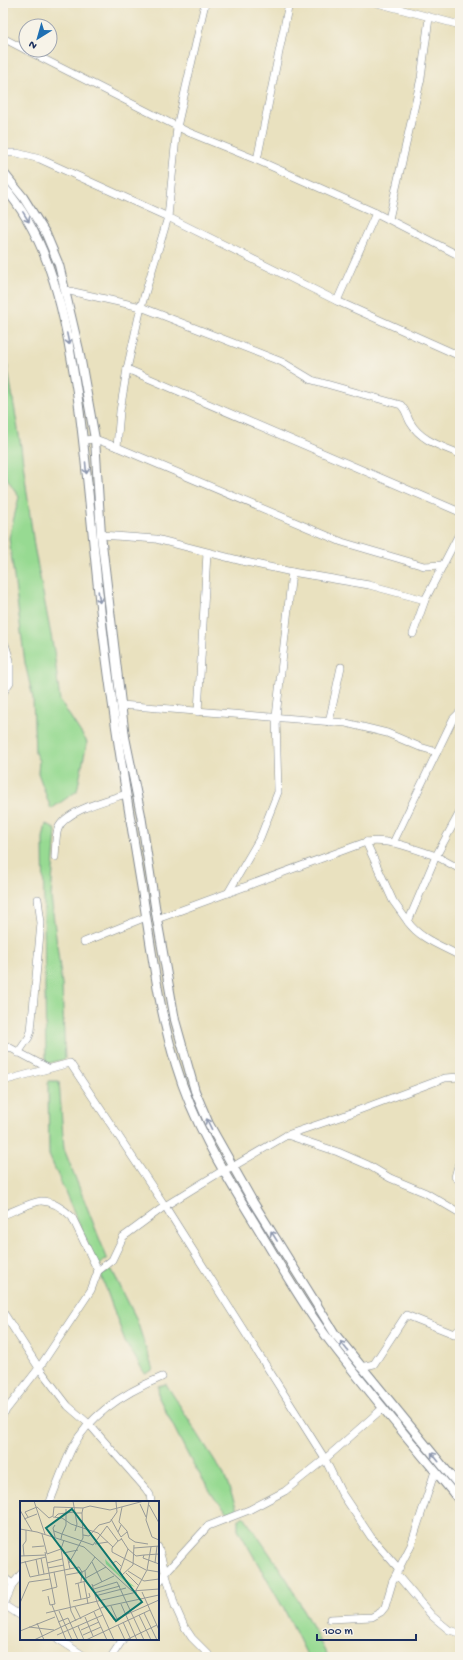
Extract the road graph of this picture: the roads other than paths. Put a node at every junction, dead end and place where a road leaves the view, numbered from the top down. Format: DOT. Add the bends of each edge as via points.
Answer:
graph roads {
  1 [pos="205,3"];
  2 [pos="289,3"];
  3 [pos="377,3"];
  4 [pos="429,18"];
  5 [pos="460,25"];
  6 [pos="3,38"];
  7 [pos="18,46"];
  8 [pos="42,58"];
  9 [pos="177,126"];
  10 [pos="3,154"];
  11 [pos="257,160"];
  12 [pos="3,172"];
  13 [pos="3,186"];
  14 [pos="376,212"];
  15 [pos="168,217"];
  16 [pos="389,219"];
  17 [pos="460,254"];
  18 [pos="66,290"];
  19 [pos="337,301"];
  20 [pos="141,307"];
  21 [pos="460,356"];
  22 [pos="127,369"];
  23 [pos="94,439"];
  24 [pos="84,440"];
  25 [pos="117,447"];
  26 [pos="460,454"];
  27 [pos="460,512"];
  28 [pos="460,532"];
  29 [pos="101,535"];
  30 [pos="207,553"];
  31 [pos="443,565"];
  32 [pos="292,572"];
  33 [pos="425,600"];
  34 [pos="413,634"];
  35 [pos="5,644"];
  36 [pos="341,667"];
  37 [pos="3,694"];
  38 [pos="121,705"];
  39 [pos="198,712"];
  40 [pos="460,712"];
  41 [pos="276,718"];
  42 [pos="329,722"];
  43 [pos="437,752"];
  44 [pos="126,794"];
  45 [pos="460,812"];
  46 [pos="366,842"];
  47 [pos="393,843"];
  48 [pos="436,856"];
  49 [pos="55,857"];
  50 [pos="460,869"];
  51 [pos="228,893"];
  52 [pos="38,899"];
  53 [pos="146,917"];
  54 [pos="157,920"];
  55 [pos="408,922"];
  56 [pos="84,942"];
  57 [pos="460,956"];
  58 [pos="3,1044"];
  59 [pos="18,1053"];
  60 [pos="48,1068"];
  61 [pos="460,1077"];
  62 [pos="3,1080"];
  63 [pos="287,1135"];
  64 [pos="460,1160"];
  65 [pos="234,1166"];
  66 [pos="222,1171"];
  67 [pos="460,1181"];
  68 [pos="165,1206"];
  69 [pos="460,1213"];
  70 [pos="3,1215"];
  71 [pos="98,1271"];
  72 [pos="3,1312"];
  73 [pos="460,1329"];
  74 [pos="39,1368"];
  75 [pos="361,1368"];
  76 [pos="162,1377"];
  77 [pos="383,1408"];
  78 [pos="3,1414"];
  79 [pos="89,1424"];
  80 [pos="324,1459"];
  81 [pos="435,1471"];
  82 [pos="460,1488"];
  83 [pos="50,1501"];
  84 [pos="151,1501"];
  85 [pos="460,1501"];
  86 [pos="159,1551"];
  87 [pos="399,1569"];
  88 [pos="165,1573"];
  89 [pos="20,1575"];
  90 [pos="3,1577"];
  91 [pos="393,1580"];
  92 [pos="159,1582"];
  93 [pos="13,1584"];
  94 [pos="4,1606"];
  95 [pos="20,1615"];
  96 [pos="330,1619"];
  97 [pos="460,1633"];
  98 [pos="60,1640"];
  99 [pos="122,1640"];
  100 [pos="86,1657"];
  101 [pos="111,1657"];
  102 [pos="211,1657"];
  1 -- 9 [label="street"];
  2 -- 11 [label="street"];
  3 -- 4 [label="street"];
  4 -- 5 [label="street"];
  4 -- 16 [label="street" via="421,78"];
  6 -- 7 [label="street"];
  8 -- 9 [label="street"];
  9 -- 11 [label="street"];
  9 -- 15 [label="street"];
  10 -- 15 [label="street" via="17,153 40,158"];
  11 -- 14 [label="street"];
  12 -- 18 [label="street" via="27,203 46,234"];
  13 -- 24 [label="street, one-way" via="26,217 50,268 70,352"];
  14 -- 16 [label="street"];
  14 -- 19 [label="street"];
  15 -- 19 [label="street"];
  15 -- 20 [label="street"];
  16 -- 17 [label="street"];
  18 -- 20 [label="street"];
  18 -- 23 [label="street"];
  19 -- 21 [label="street"];
  20 -- 22 [label="street"];
  20 -- 26 [label="street" via="282,362 312,380 401,405 407,412 409,421 422,437"];
  22 -- 25 [label="street"];
  22 -- 27 [label="street"];
  23 -- 24 [label="street"];
  23 -- 25 [label="street"];
  23 -- 29 [label="street"];
  24 -- 44 [label="street, one-way" via="102,626"];
  25 -- 31 [label="street" via="342,542 424,566"];
  28 -- 31 [label="street"];
  29 -- 30 [label="street" via="156,539"];
  29 -- 38 [label="street"];
  30 -- 32 [label="street"];
  30 -- 39 [label="street"];
  31 -- 33 [label="street"];
  32 -- 33 [label="street" via="369,585"];
  32 -- 41 [label="street"];
  33 -- 34 [label="street"];
  35 -- 37 [label="street" via="10,660 10,682"];
  36 -- 42 [label="street"];
  38 -- 39 [label="street"];
  38 -- 54 [label="street"];
  39 -- 41 [label="street"];
  40 -- 43 [label="street" via="453,719"];
  41 -- 42 [label="street"];
  41 -- 51 [label="street" via="278,792 260,838"];
  42 -- 43 [label="street" via="346,723 386,733"];
  43 -- 47 [label="street"];
  44 -- 49 [label="street" via="69,815 58,829"];
  44 -- 53 [label="street"];
  45 -- 48 [label="street"];
  46 -- 47 [label="street"];
  46 -- 51 [label="street"];
  46 -- 55 [label="street" via="393,901"];
  47 -- 48 [label="street"];
  48 -- 50 [label="street"];
  48 -- 55 [label="street"];
  51 -- 54 [label="street"];
  52 -- 59 [label="street" via="41,923 31,1031"];
  53 -- 56 [label="street"];
  53 -- 66 [label="street" via="175,1063 198,1124"];
  65 -- 54 [label="street, one-way" via="209,1124 185,1060"];
  55 -- 57 [label="street" via="423,937"];
  58 -- 59 [label="street"];
  59 -- 60 [label="street"];
  60 -- 62 [label="street"];
  60 -- 68 [label="street" via="70,1063"];
  61 -- 63 [label="street" via="445,1078"];
  63 -- 65 [label="street"];
  63 -- 69 [label="street" via="368,1165 390,1178 426,1193"];
  64 -- 67 [label="street" via="455,1177"];
  65 -- 66 [label="street"];
  75 -- 65 [label="street, one-way" via="332,1329 253,1202"];
  66 -- 68 [label="street"];
  66 -- 77 [label="street" via="327,1338"];
  68 -- 71 [label="street" via="123,1237 112,1260"];
  68 -- 80 [label="street"];
  70 -- 71 [label="street" via="41,1201 65,1210 72,1216"];
  71 -- 74 [label="street" via="91,1290"];
  72 -- 74 [label="street"];
  73 -- 75 [label="street" via="454,1334 406,1315 374,1364"];
  74 -- 78 [label="street"];
  74 -- 79 [label="street" via="68,1406"];
  82 -- 75 [label="street, one-way"];
  76 -- 79 [label="street" via="120,1399"];
  77 -- 80 [label="street"];
  77 -- 81 [label="street"];
  79 -- 83 [label="street" via="73,1448"];
  79 -- 84 [label="street" via="146,1489"];
  80 -- 87 [label="street" via="341,1492 371,1537"];
  80 -- 88 [label="street" via="285,1491 249,1510 208,1526"];
  81 -- 85 [label="street"];
  81 -- 87 [label="street" via="411,1545"];
  86 -- 88 [label="street"];
  87 -- 91 [label="street"];
  88 -- 92 [label="street"];
  88 -- 102 [label="street" via="184,1626"];
  89 -- 93 [label="street"];
  90 -- 93 [label="street"];
  91 -- 96 [label="street" via="381,1612 372,1617"];
  91 -- 97 [label="street" via="398,1576 432,1616 449,1630"];
  93 -- 94 [label="street"];
  94 -- 95 [label="street"];
  98 -- 100 [label="street"];
  99 -- 101 [label="street"];
}
